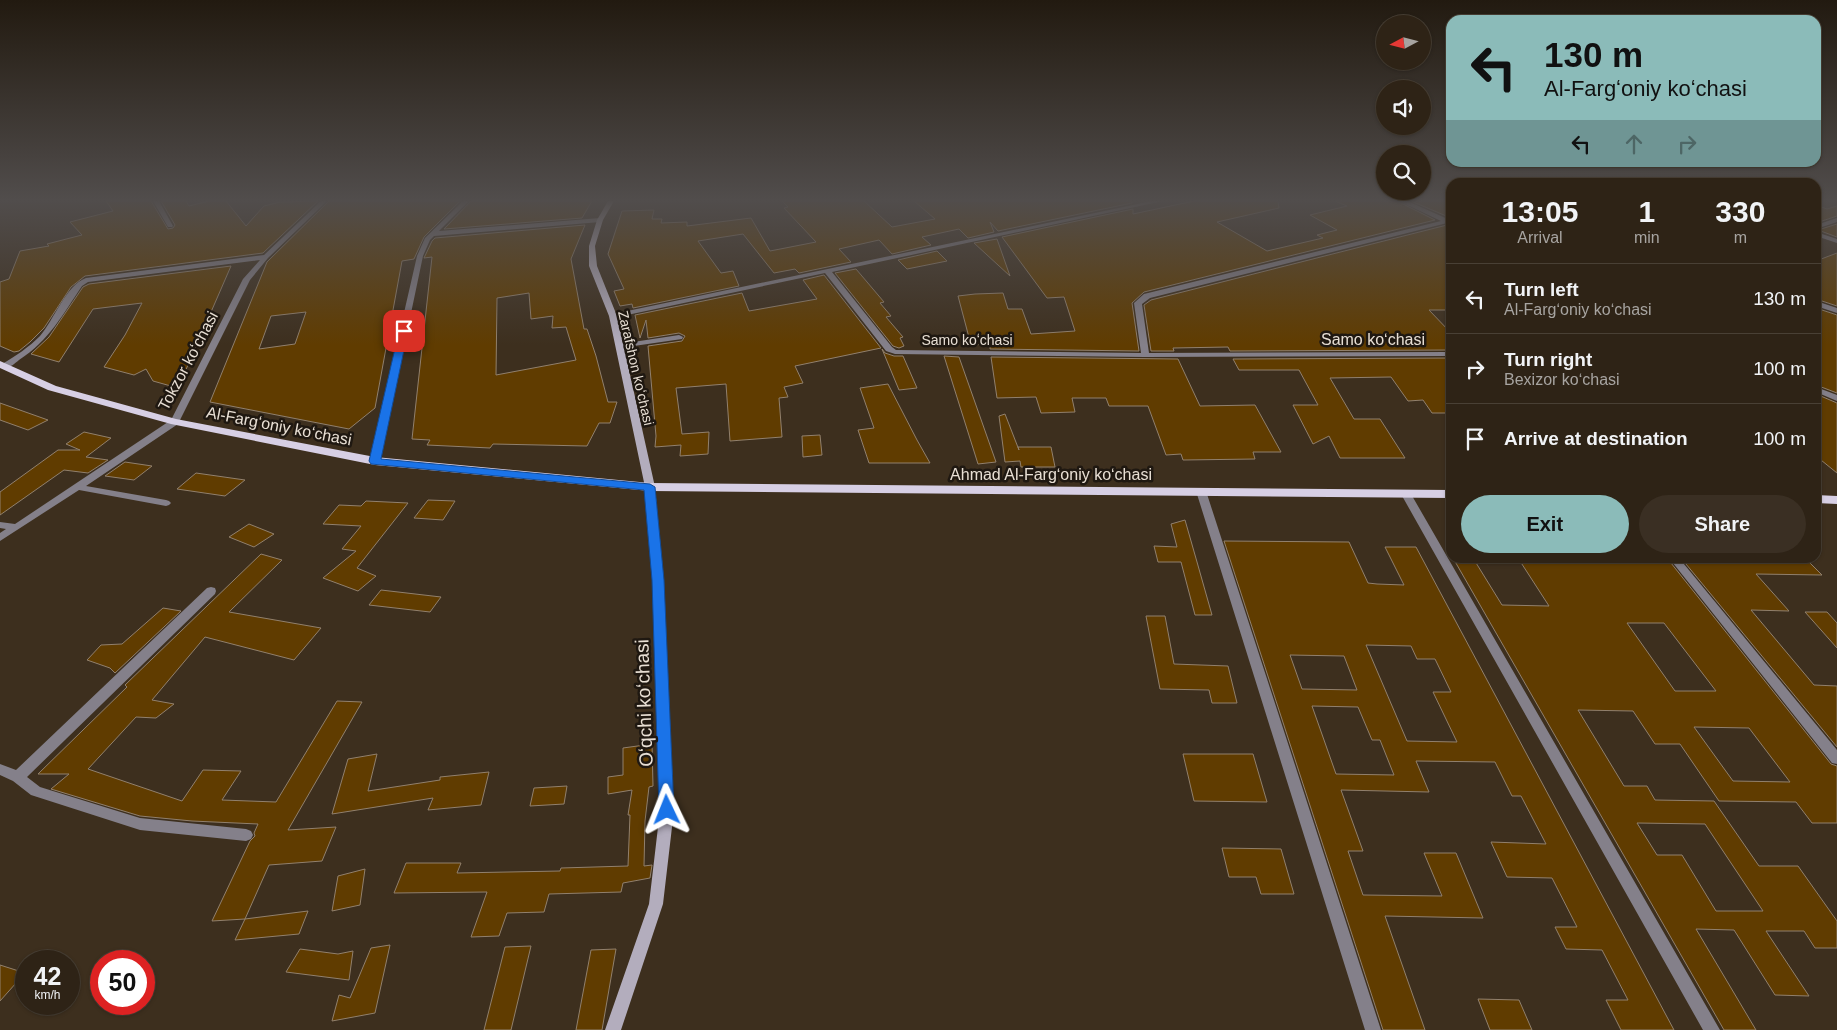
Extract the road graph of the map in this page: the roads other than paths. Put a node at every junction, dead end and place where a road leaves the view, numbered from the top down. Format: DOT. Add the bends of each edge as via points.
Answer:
graph roads {
  1 [pos="274,249"];
  2 [pos="423,249"];
  3 [pos="592,249"];
  4 [pos="935,249"];
  5 [pos="1339,249"];
  6 [pos="266,257"];
  7 [pos="828,272"];
  8 [pos="1821,305"];
  9 [pos="1837,311"];
  10 [pos="613,316"];
  11 [pos="679,337"];
  12 [pos="620,346"];
  13 [pos="1446,354"];
  14 [pos="1145,355"];
  15 [pos="2,365"];
  16 [pos="1821,391"];
  17 [pos="1837,398"];
  18 [pos="175,422"];
  19 [pos="375,461"];
  20 [pos="650,487"];
  21 [pos="77,488"];
  22 [pos="1200,491"];
  23 [pos="1406,494"];
  24 [pos="1446,494"];
  25 [pos="1821,500"];
  26 [pos="1835,502"];
  27 [pos="166,503"];
  28 [pos="0,525"];
  29 [pos="16,527"];
  30 [pos="0,538"];
  31 [pos="1678,563"];
  32 [pos="211,591"];
  33 [pos="1837,759"];
  34 [pos="0,769"];
  35 [pos="18,777"];
  36 [pos="246,835"];
  37 [pos="613,1030"];
  38 [pos="1373,1030"];
  39 [pos="1712,1030"];
  1 -- 6 [label="street, Tokzor koʻchasi"];
  2 -- 19 [label="street"];
  3 -- 10 [label="main road, Zarafshon koʻchasi" via="593,266"];
  4 -- 7 [label="street"];
  5 -- 14 [label="street" via="1147,296 1138,303"];
  6 -- 15 [label="street" via="86,280 79,284 44,336 28,352"];
  6 -- 18 [label="street, Tokzor koʻchasi" via="247,280"];
  7 -- 10 [label="street"];
  7 -- 14 [label="street, Samo koʻchasi" via="889,349 895,352"];
  8 -- 9 [label="street"];
  10 -- 12 [label="main road, Zarafshon koʻchasi"];
  11 -- 12 [label="street"];
  12 -- 20 [label="main road, Zarafshon koʻchasi"];
  13 -- 14 [label="street, Samo koʻchasi"];
  15 -- 18 [label="main road, Al-Fargʻoniy koʻchasi" via="52,388"];
  16 -- 17 [label="street"];
  18 -- 19 [label="main road, Al-Fargʻoniy koʻchasi"];
  18 -- 21 [label="street, Tokzor koʻchasi"];
  19 -- 20 [label="main road, Al-Fargʻoniy koʻchasi"];
  20 -- 22 [label="main road, Ahmad Al-Fargʻoniy koʻchasi"];
  20 -- 37 [label="main road, Oʻqchi koʻchasi" via="658,580 667,810 656,904"];
  21 -- 27 [label="street"];
  21 -- 29 [label="street, Tokzor koʻchasi"];
  22 -- 23 [label="main road, Ahmad Al-Fargʻoniy koʻchasi"];
  22 -- 38 [label="street"];
  23 -- 24 [label="main road, Ahmad Al-Fargʻoniy koʻchasi"];
  23 -- 39 [label="street"];
  25 -- 26 [label="main road"];
  28 -- 29 [label="street"];
  29 -- 30 [label="street, Tokzor koʻchasi"];
  31 -- 33 [label="street"];
  32 -- 35 [label="street"];
  34 -- 35 [label="street"];
  35 -- 36 [label="street" via="36,791 140,824"];
}
